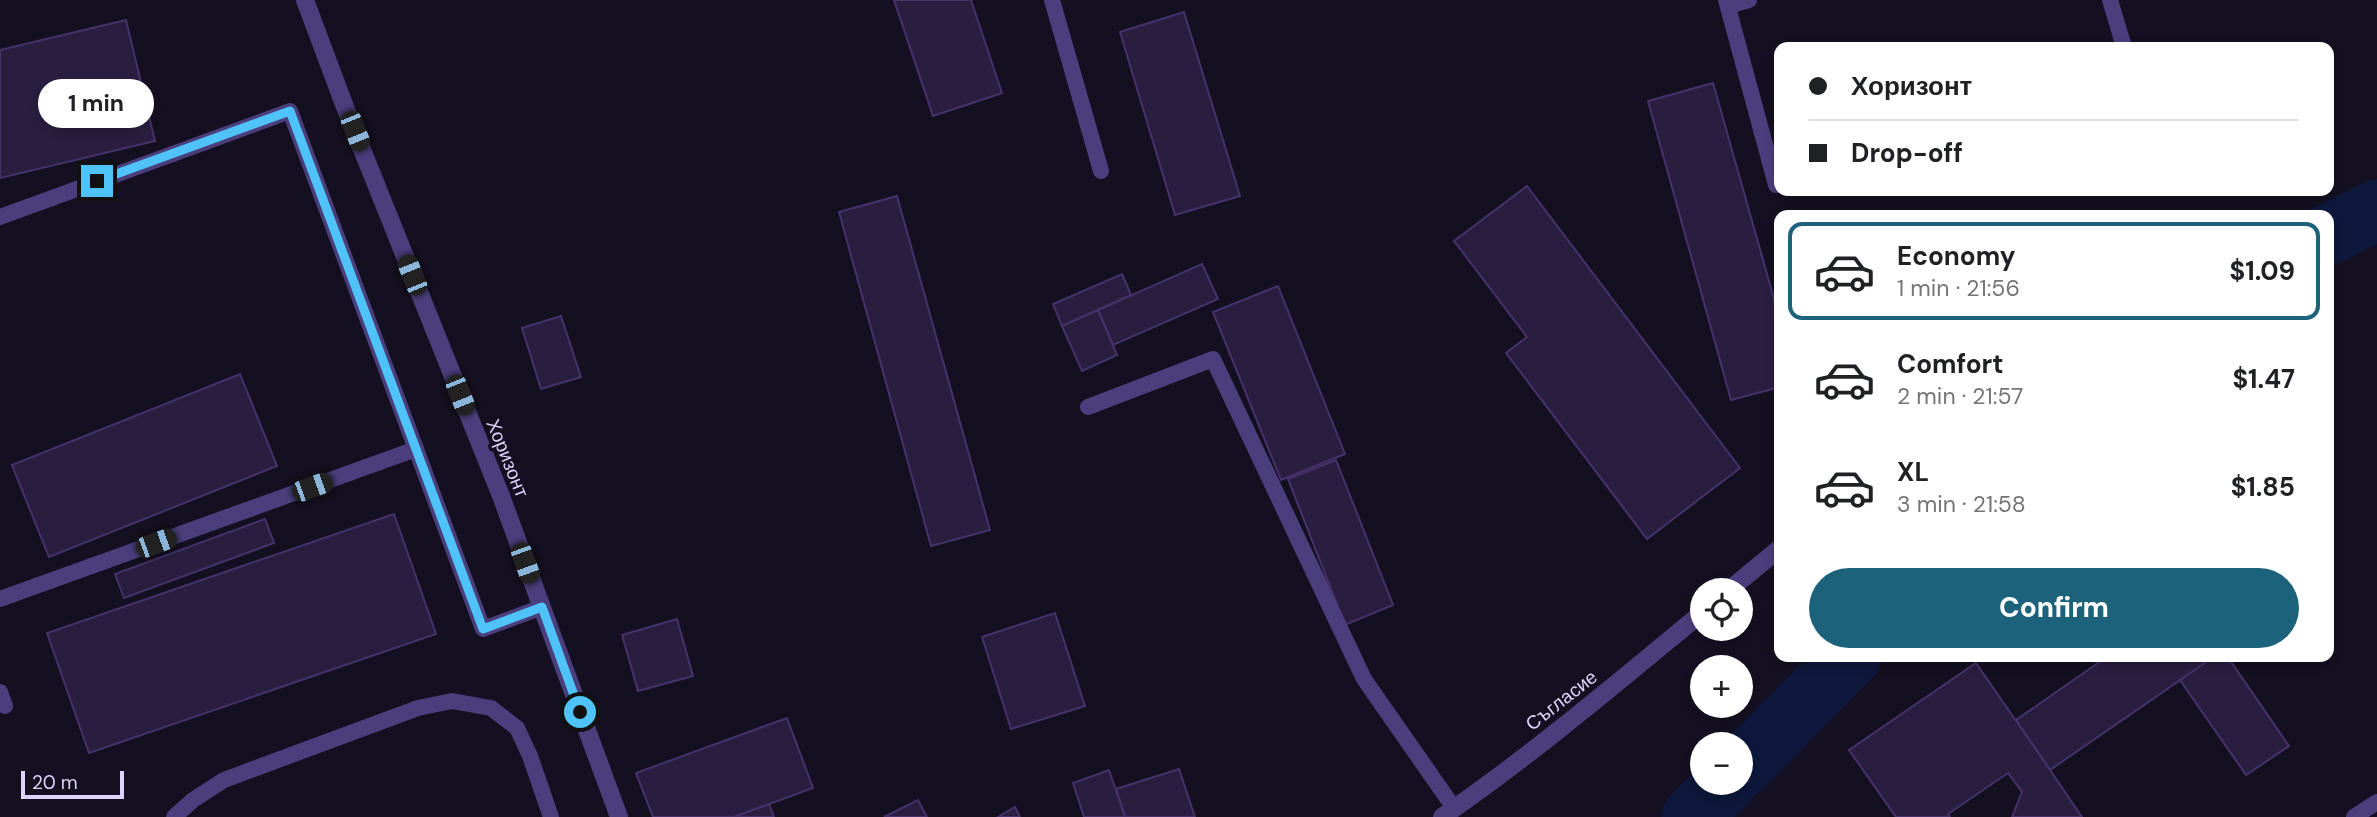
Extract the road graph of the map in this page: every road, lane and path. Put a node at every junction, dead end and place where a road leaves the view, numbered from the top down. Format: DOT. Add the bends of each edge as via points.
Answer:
graph roads {
  1 [pos="305,0"];
  2 [pos="1052,0"];
  3 [pos="1749,0"];
  4 [pos="2110,0"];
  5 [pos="1727,3"];
  6 [pos="2123,42"];
  7 [pos="1101,171"];
  8 [pos="1774,178"];
  9 [pos="0,217"];
  10 [pos="1088,407"];
  11 [pos="416,449"];
  12 [pos="1774,553"];
  13 [pos="1744,578"];
  14 [pos="0,599"];
  15 [pos="542,607"];
  16 [pos="1690,623"];
  17 [pos="2377,802"];
  18 [pos="1448,813"];
  19 [pos="174,817"];
  20 [pos="551,817"];
  21 [pos="619,817"];
  22 [pos="2354,817"];
  1 -- 15 [label="street, Хоризонт"];
  2 -- 7 [label="lane"];
  3 -- 5 [label="lane"];
  4 -- 6 [label="lane"];
  5 -- 8 [label="lane"];
  9 -- 11 [label="lane" via="290,111"];
  10 -- 18 [label="lane" via="1213,359 1364,679"];
  11 -- 14 [label="lane"];
  11 -- 15 [label="lane" via="483,629"];
  12 -- 13 [label="street"];
  15 -- 21 [label="street, Хоризонт"];
  16 -- 18 [label="street, Съгласие"];
  17 -- 22 [label="lane"];
  19 -- 20 [label="lane" via="224,780 418,708 452,701 491,708 517,728"];
}
